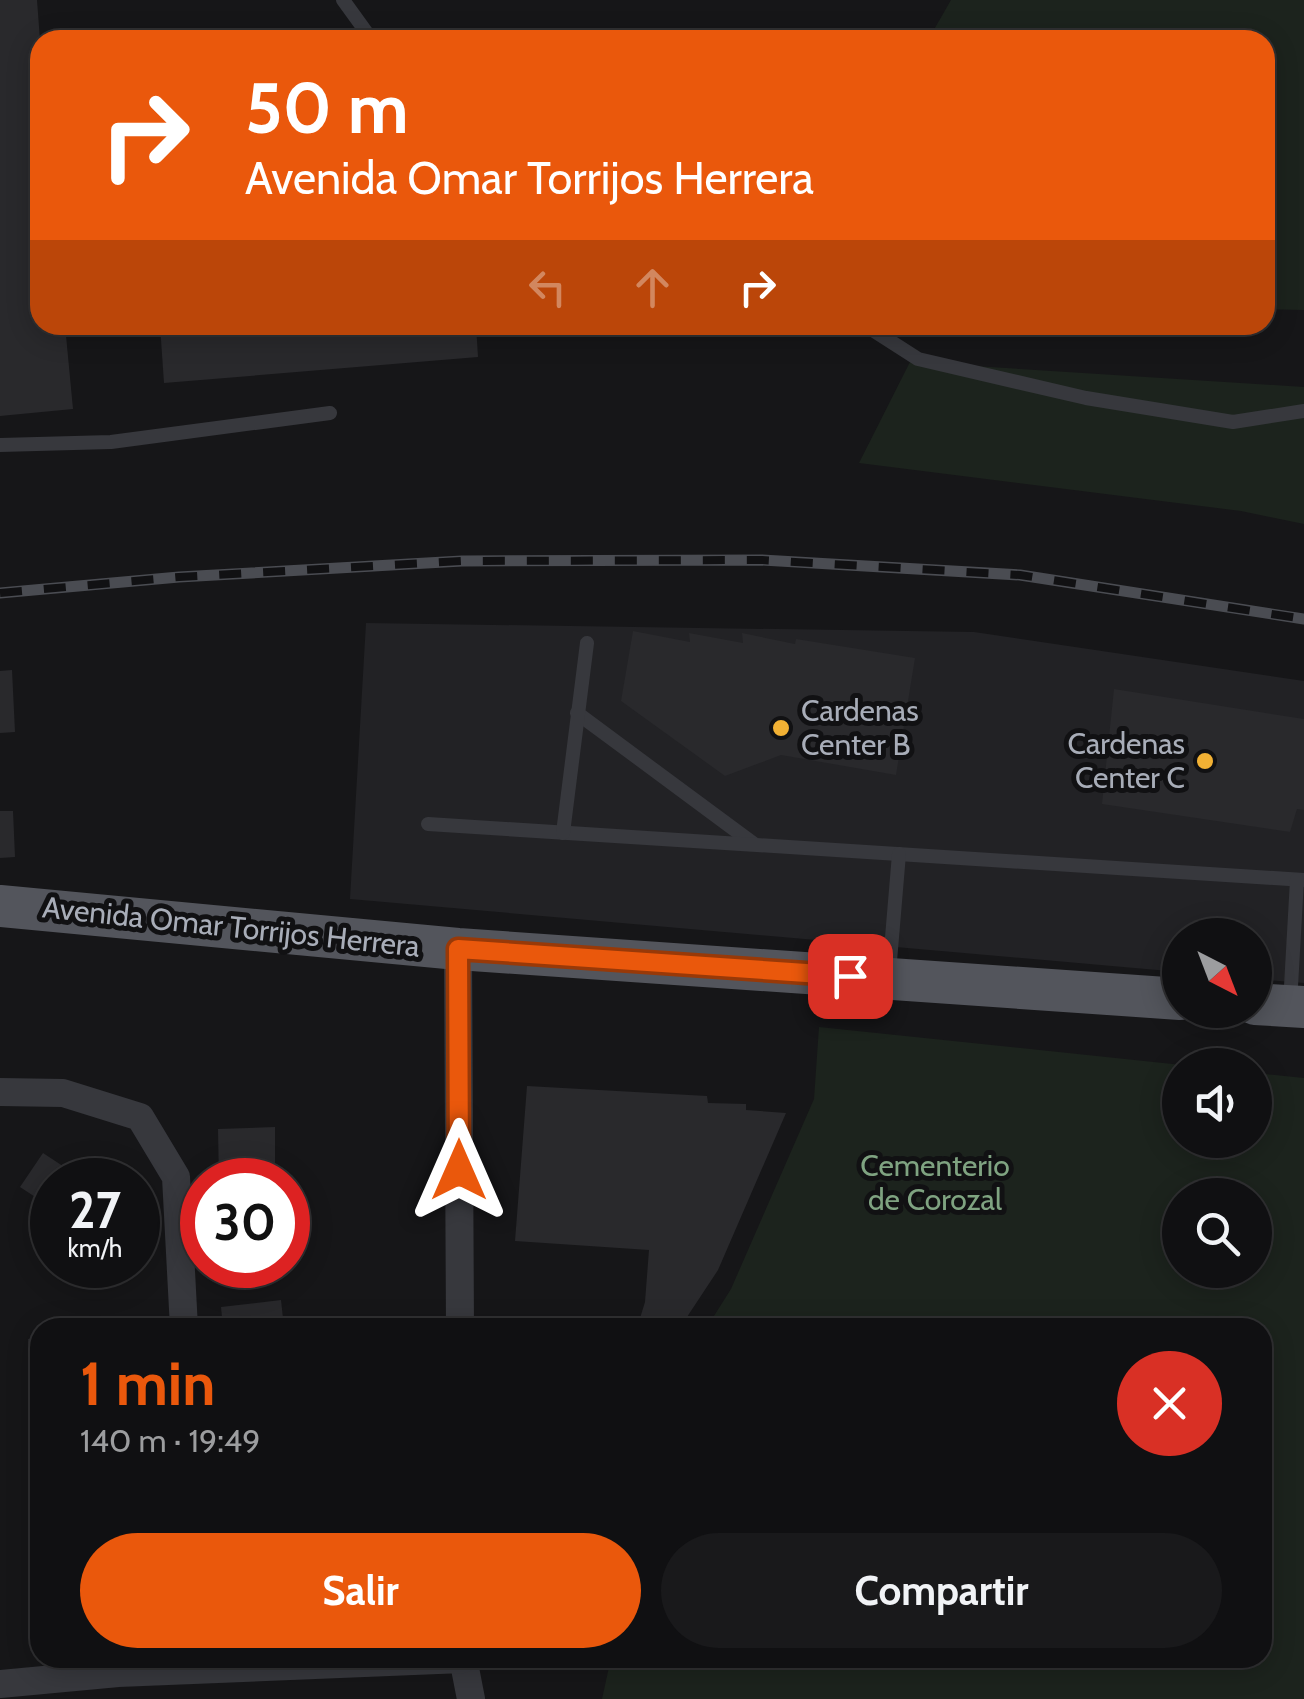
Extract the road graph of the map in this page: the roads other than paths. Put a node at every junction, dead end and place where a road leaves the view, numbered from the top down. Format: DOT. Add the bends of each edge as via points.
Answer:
graph roads {
  1 [pos="342,0"];
  2 [pos="364,30"];
  3 [pos="881,335"];
  4 [pos="1304,411"];
  5 [pos="330,414"];
  6 [pos="0,445"];
  7 [pos="586,643"];
  8 [pos="577,713"];
  9 [pos="428,824"];
  10 [pos="563,832"];
  11 [pos="755,844"];
  12 [pos="899,854"];
  13 [pos="1301,880"];
  14 [pos="0,906"];
  15 [pos="458,949"];
  16 [pos="889,978"];
  17 [pos="1162,997"];
  18 [pos="1283,1006"];
  19 [pos="0,1092"];
  20 [pos="183,1318"];
  21 [pos="460,1318"];
  22 [pos="160,1668"];
  23 [pos="465,1668"];
  24 [pos="0,1684"];
  25 [pos="472,1699"];
  1 -- 2 [label="lane"];
  3 -- 4 [label="lane" via="918,359 1086,398 1232,422"];
  5 -- 6 [label="lane" via="111,442"];
  7 -- 8 [label="lane"];
  8 -- 10 [label="lane"];
  8 -- 11 [label="lane"];
  9 -- 10 [label="lane"];
  10 -- 11 [label="lane"];
  11 -- 12 [label="lane"];
  12 -- 13 [label="lane"];
  12 -- 16 [label="lane"];
  13 -- 18 [label="lane"];
  14 -- 15 [label="main road, Avenida Omar Torrijos Herrera"];
  15 -- 16 [label="main road, Avenida Omar Torrijos Herrera"];
  15 -- 21 [label="street"];
  16 -- 17 [label="main road, Avenida Omar Torrijos Herrera"];
  19 -- 20 [label="street" via="63,1093 140,1117 176,1177"];
  22 -- 24 [label="street"];
  23 -- 25 [label="street"];
}
